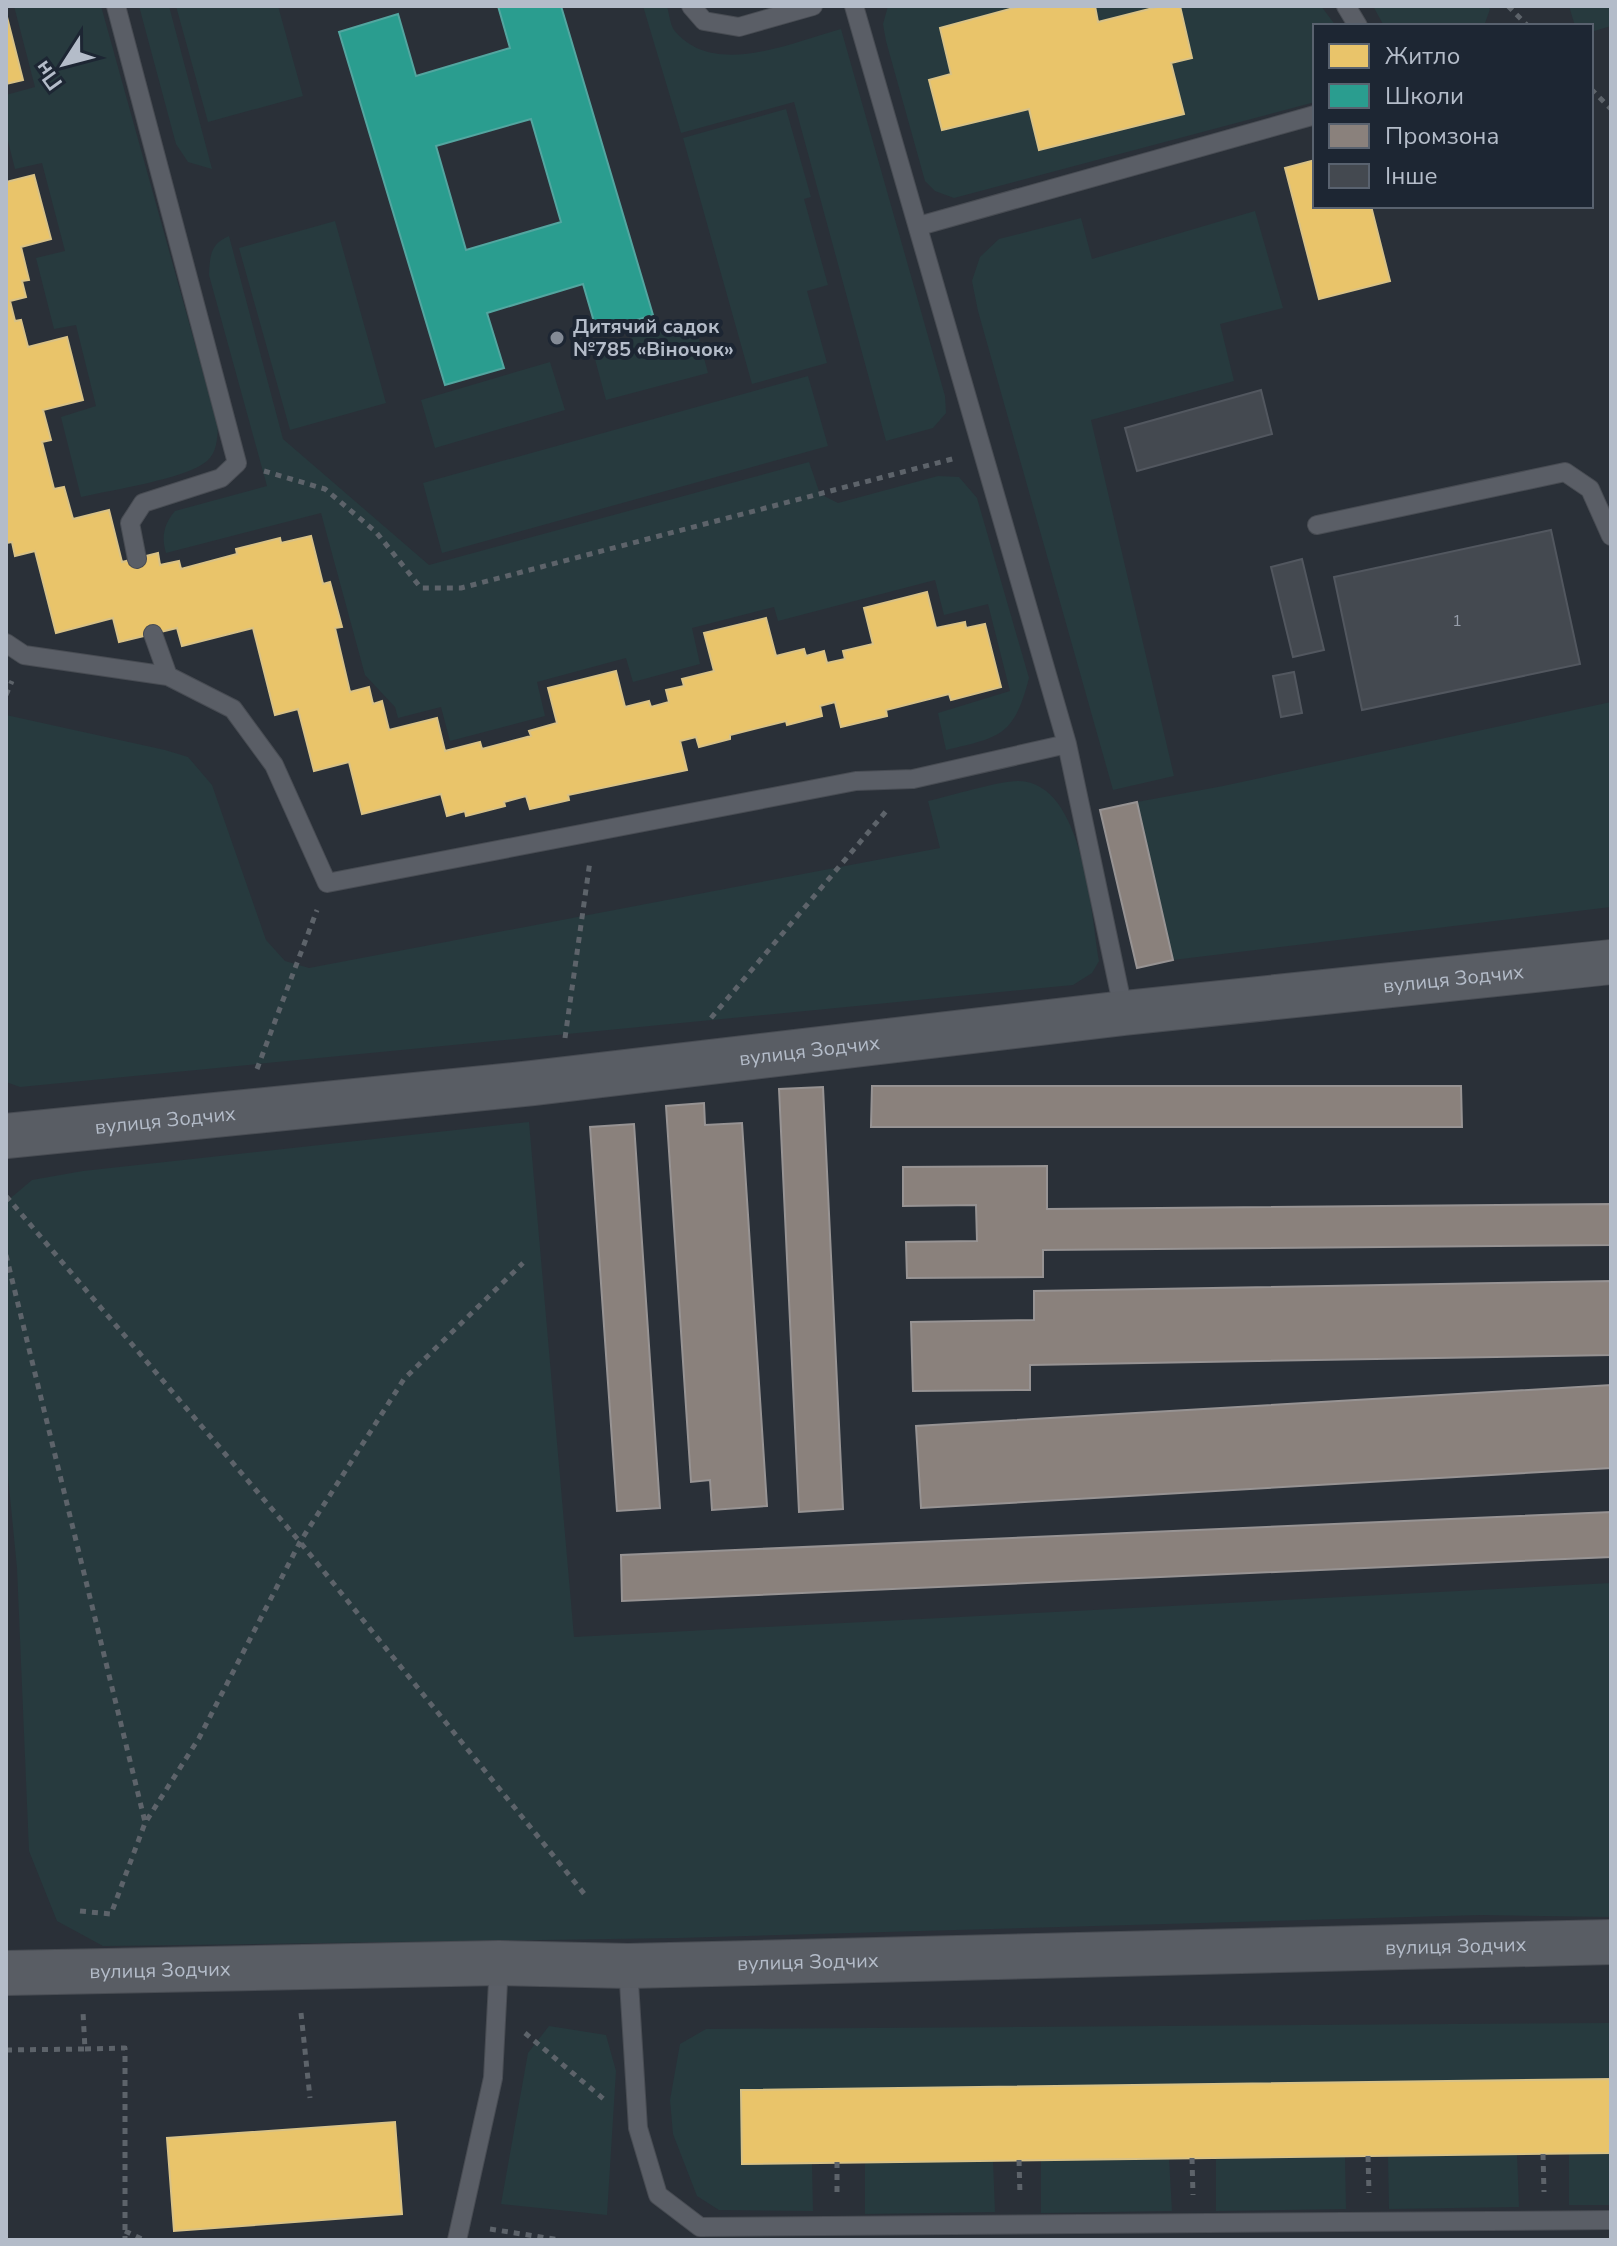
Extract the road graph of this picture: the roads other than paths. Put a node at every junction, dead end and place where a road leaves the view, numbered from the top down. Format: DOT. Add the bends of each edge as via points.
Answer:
graph roads {
  1 [pos="116,6"];
  2 [pos="691,6"];
  3 [pos="813,6"];
  4 [pos="854,6"];
  5 [pos="1346,6"];
  6 [pos="1357,24"];
  7 [pos="1313,116"];
  8 [pos="919,226"];
  9 [pos="1317,525"];
  10 [pos="1611,536"];
  11 [pos="137,559"];
  12 [pos="153,634"];
  13 [pos="6,643"];
  14 [pos="168,676"];
  15 [pos="1067,744"];
  16 [pos="1611,962"];
  17 [pos="1124,1013"];
  18 [pos="6,1136"];
  19 [pos="1611,1942"];
  20 [pos="499,1963"];
  21 [pos="628,1966"];
  22 [pos="6,1973"];
  23 [pos="1611,2220"];
  24 [pos="458,2232"];
  25 [pos="700,2234"];
  1 -- 11 [label="lane" via="237,463 221,478 143,503 130,523"];
  2 -- 3 [label="lane" via="704,21 739,27"];
  4 -- 8 [label="lane"];
  5 -- 6 [label="lane"];
  7 -- 8 [label="lane"];
  8 -- 15 [label="lane"];
  9 -- 10 [label="lane" via="1565,472 1590,489"];
  12 -- 14 [label="lane"];
  13 -- 14 [label="lane" via="24,655"];
  14 -- 15 [label="lane" via="233,709 274,765 327,883 856,781 913,779"];
  15 -- 17 [label="lane"];
  16 -- 17 [label="main road, вулиця Зодчих"];
  17 -- 18 [label="main road, вулиця Зодчих" via="533,1083"];
  19 -- 21 [label="main road, вулиця Зодчих"];
  20 -- 21 [label="main road, вулиця Зодчих"];
  20 -- 22 [label="main road, вулиця Зодчих"];
  20 -- 24 [label="lane" via="493,2078"];
  21 -- 25 [label="lane" via="638,2128 658,2195"];
  23 -- 25 [label="lane"];
}
